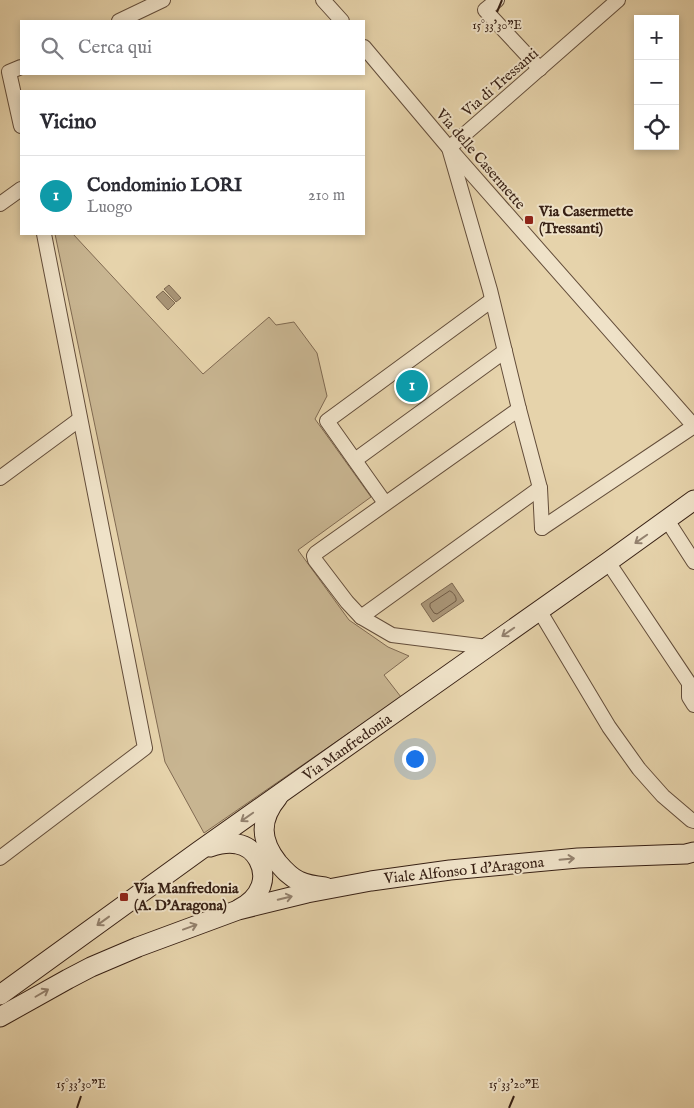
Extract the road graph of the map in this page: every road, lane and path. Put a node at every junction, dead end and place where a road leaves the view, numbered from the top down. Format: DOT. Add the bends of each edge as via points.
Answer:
graph roads {
  1 [pos="163,0"];
  2 [pos="323,0"];
  3 [pos="497,0"];
  4 [pos="618,0"];
  5 [pos="121,20"];
  6 [pos="341,20"];
  7 [pos="365,48"];
  8 [pos="20,67"];
  9 [pos="540,69"];
  10 [pos="20,122"];
  11 [pos="449,148"];
  12 [pos="20,190"];
  13 [pos="0,204"];
  14 [pos="44,235"];
  15 [pos="492,300"];
  16 [pos="505,351"];
  17 [pos="519,409"];
  18 [pos="80,419"];
  19 [pos="694,426"];
  20 [pos="355,460"];
  21 [pos="0,478"];
  22 [pos="540,488"];
  23 [pos="694,500"];
  24 [pos="386,503"];
  25 [pos="667,520"];
  26 [pos="608,562"];
  27 [pos="694,562"];
  28 [pos="539,610"];
  29 [pos="361,617"];
  30 [pos="487,647"];
  31 [pos="694,705"];
  32 [pos="284,791"];
  33 [pos="694,821"];
  34 [pos="199,851"];
  35 [pos="694,852"];
  36 [pos="0,857"];
  37 [pos="332,888"];
  38 [pos="238,910"];
  39 [pos="0,995"];
  40 [pos="0,1017"];
  1 -- 5 [label="street"];
  2 -- 6 [label="street"];
  3 -- 9 [label="street" via="485,10"];
  4 -- 9 [label="street, Via di Tressanti"];
  7 -- 11 [label="street, Via delle Casermette"];
  8 -- 10 [label="street" via="9,72"];
  9 -- 11 [label="street, Via di Tressanti"];
  11 -- 15 [label="street"];
  11 -- 19 [label="street, Via delle Casermette"];
  12 -- 13 [label="street"];
  14 -- 18 [label="street"];
  15 -- 16 [label="street"];
  15 -- 20 [label="street" via="327,421"];
  16 -- 17 [label="street"];
  16 -- 20 [label="street"];
  17 -- 22 [label="street"];
  17 -- 24 [label="street"];
  18 -- 21 [label="street"];
  18 -- 36 [label="street" via="145,748"];
  19 -- 22 [label="street" via="542,528"];
  20 -- 24 [label="street"];
  22 -- 29 [label="street"];
  23 -- 25 [label="main road, Via Manfredonia"];
  24 -- 29 [label="street" via="314,556"];
  25 -- 26 [label="main road, Via Manfredonia, one-way"];
  25 -- 27 [label="street"];
  26 -- 28 [label="main road, Via Manfredonia"];
  26 -- 31 [label="street" via="689,683 689,698"];
  28 -- 30 [label="main road, Via Manfredonia, one-way"];
  28 -- 33 [label="street" via="609,727 639,769 663,796"];
  29 -- 30 [label="street" via="392,635"];
  30 -- 32 [label="main road, Via Manfredonia"];
  32 -- 34 [label="main road, Via Manfredonia, one-way"];
  32 -- 37 [label="main road" via="267,816 264,834 267,845 278,863 298,881"];
  34 -- 38 [label="main road" via="236,843 248,848 257,858 262,872 260,887 253,899"];
  34 -- 39 [label="main road, Via Manfredonia, one-way"];
  37 -- 35 [label="main road, Viale Alfonso I d'Aragona, one-way" via="450,870 578,858"];
  38 -- 37 [label="main road, Viale Alfonso I d'Aragona, one-way"];
  40 -- 38 [label="main road, one-way" via="91,967"];
}
